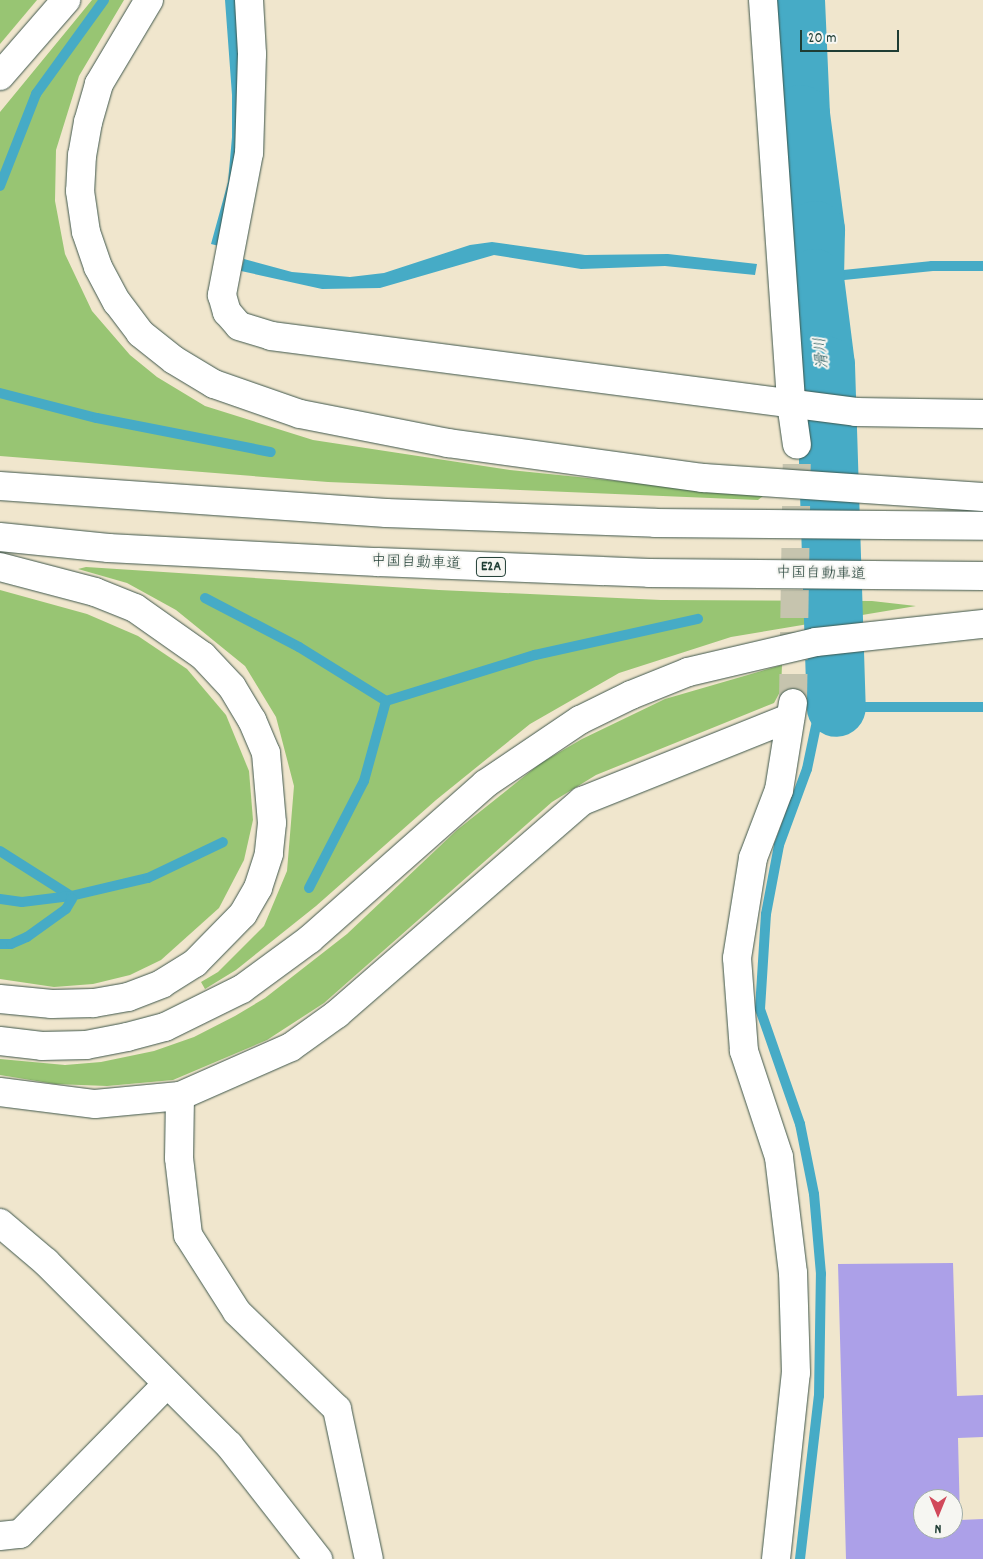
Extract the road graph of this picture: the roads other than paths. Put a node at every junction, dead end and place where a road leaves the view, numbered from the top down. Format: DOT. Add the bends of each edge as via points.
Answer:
graph roads {
  1 [pos="66,0"];
  2 [pos="149,0"];
  3 [pos="249,0"];
  4 [pos="763,0"];
  5 [pos="0,76"];
  6 [pos="791,403"];
  7 [pos="983,414"];
  8 [pos="798,446"];
  9 [pos="0,486"];
  10 [pos="983,497"];
  11 [pos="983,526"];
  12 [pos="0,537"];
  13 [pos="0,567"];
  14 [pos="983,576"];
  15 [pos="983,624"];
  16 [pos="0,999"];
  17 [pos="0,1041"];
  18 [pos="0,1092"];
  19 [pos="180,1096"];
  20 [pos="0,1223"];
  21 [pos="167,1384"];
  22 [pos="0,1536"];
  23 [pos="318,1559"];
  24 [pos="369,1559"];
  25 [pos="776,1559"];
  1 -- 5 [label="main road"];
  2 -- 10 [label="main road" via="100,84 88,122 80,192 86,232 98,267 116,302 140,333 174,360 214,384 300,414 504,451 703,478"];
  3 -- 6 [label="main road" via="252,54 249,153 222,295 227,312 239,326 271,336"];
  4 -- 6 [label="main road"];
  6 -- 7 [label="main road" via="856,412"];
  6 -- 8 [label="main road"];
  9 -- 11 [label="main road" via="406,514 655,523"];
  12 -- 14 [label="main road, 中国自動車道 / E2A" via="108,548 649,573"];
  13 -- 16 [label="main road" via="94,592 135,608 203,656 232,688 252,720 266,752 272,823 269,854 258,888 243,914 195,963 162,984 128,997 93,1003 52,1004"];
  15 -- 17 [label="main road" via="816,642 688,672 631,695 533,749 485,784 310,939 235,992 165,1027 127,1037 60,1046"];
  18 -- 19 [label="main road" via="94,1104"];
  19 -- 24 [label="main road" via="179,1158 188,1236 237,1312 337,1409"];
  19 -- 25 [label="main road" via="291,1047 337,1014 582,801 791,710 779,790 753,858 737,958 744,1051 779,1157 794,1273 796,1373"];
  20 -- 21 [label="main road" via="46,1262"];
  21 -- 22 [label="main road" via="20,1534"];
  21 -- 23 [label="main road" via="229,1445"];
}
